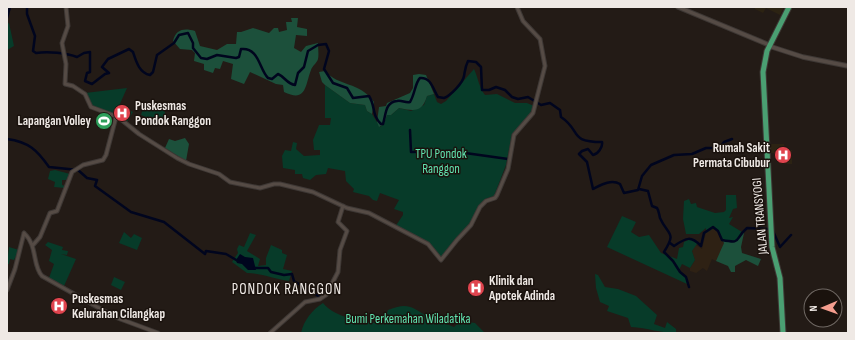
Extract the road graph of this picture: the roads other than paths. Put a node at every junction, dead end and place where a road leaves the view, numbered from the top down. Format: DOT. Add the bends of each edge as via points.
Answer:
graph roads {
  1 [pos="66,7"];
  2 [pos="517,7"];
  3 [pos="678,7"];
  4 [pos="787,7"];
  5 [pos="766,45"];
  6 [pos="848,66"];
  7 [pos="116,117"];
  8 [pos="343,206"];
  9 [pos="33,245"];
  10 [pos="7,290"];
  11 [pos="158,333"];
  12 [pos="270,333"];
  13 [pos="781,333"];
  1 -- 7 [label="street" via="68,26 63,41 66,84 86,95 92,108"];
  2 -- 8 [label="street" via="523,21 540,39 542,47 544,66 537,102 528,120 514,135 508,169 497,195 480,207 472,225 441,260 428,244 369,213"];
  3 -- 5 [label="main road"];
  4 -- 5 [label="highway, JALAN TRANSYOGI"];
  5 -- 6 [label="main road" via="803,58"];
  5 -- 13 [label="highway, JALAN TRANSYOGI" via="763,72 765,134 772,247 774,263 780,278"];
  7 -- 8 [label="street" via="177,158 219,174 230,182 260,188 280,184 313,192"];
  7 -- 9 [label="street" via="103,160 84,164 70,175 57,211 50,213 40,237"];
  8 -- 12 [label="street" via="338,222 347,231 340,250 338,272 326,295 305,302"];
  9 -- 10 [label="street" via="24,233 16,269"];
  9 -- 11 [label="street" via="42,276 115,317"];
}
